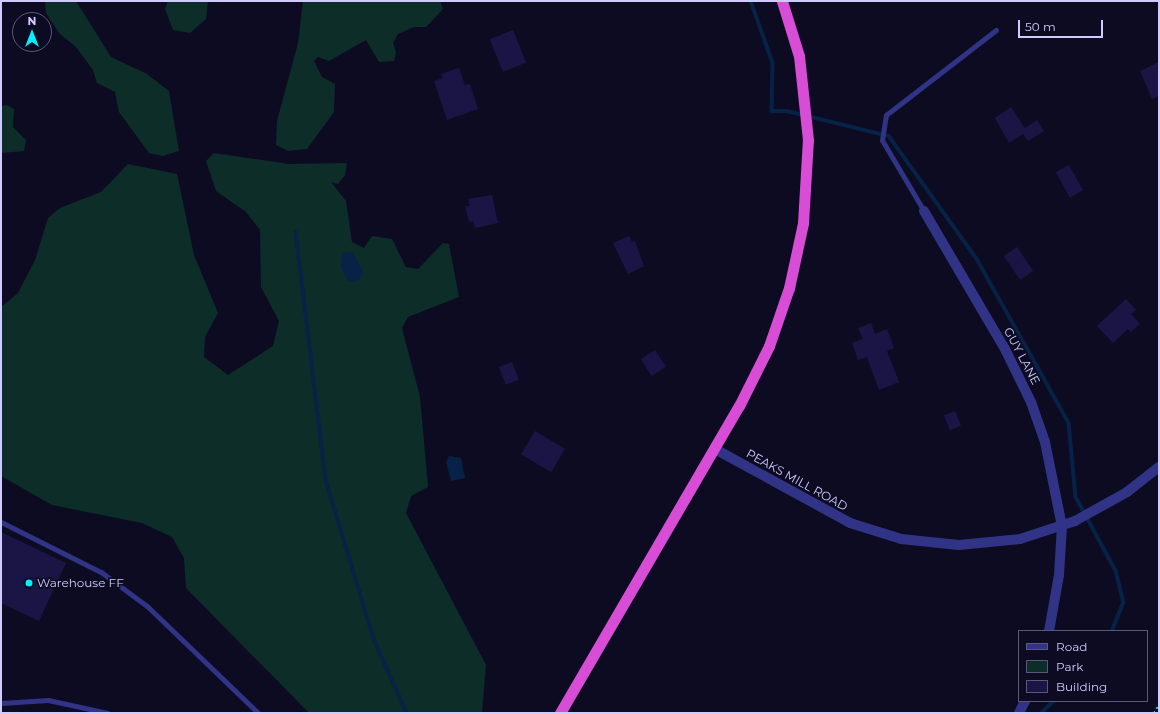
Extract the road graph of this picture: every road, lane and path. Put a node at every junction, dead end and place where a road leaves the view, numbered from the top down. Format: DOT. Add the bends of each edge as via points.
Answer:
graph roads {
  1 [pos="782,1"];
  2 [pos="996,30"];
  3 [pos="924,211"];
  4 [pos="715,449"];
  5 [pos="1159,466"];
  6 [pos="1,522"];
  7 [pos="1062,526"];
  8 [pos="1049,630"];
  9 [pos="1025,702"];
  10 [pos="1,703"];
  11 [pos="1159,706"];
  12 [pos="108,713"];
  13 [pos="258,713"];
  14 [pos="560,713"];
  15 [pos="1020,713"];
  16 [pos="1154,713"];
  1 -- 4 [label="highway" via="796,44 805,94 808,152 803,223 789,288 769,346"];
  2 -- 3 [label="lane" via="886,115 882,140"];
  3 -- 7 [label="street, GUY LANE" via="1005,349 1031,402 1045,442"];
  4 -- 7 [label="street, PEAKS MILL ROAD" via="827,512 901,539 952,544 989,543 1020,539"];
  4 -- 14 [label="highway"];
  5 -- 7 [label="street, PEAKS MILL ROAD" via="1108,504"];
  6 -- 13 [label="lane" via="101,572 147,606"];
  7 -- 8 [label="street, GUY LANE" via="1059,575"];
  9 -- 15 [label="street"];
  10 -- 12 [label="lane" via="48,700"];
  11 -- 16 [label="path"];
}
